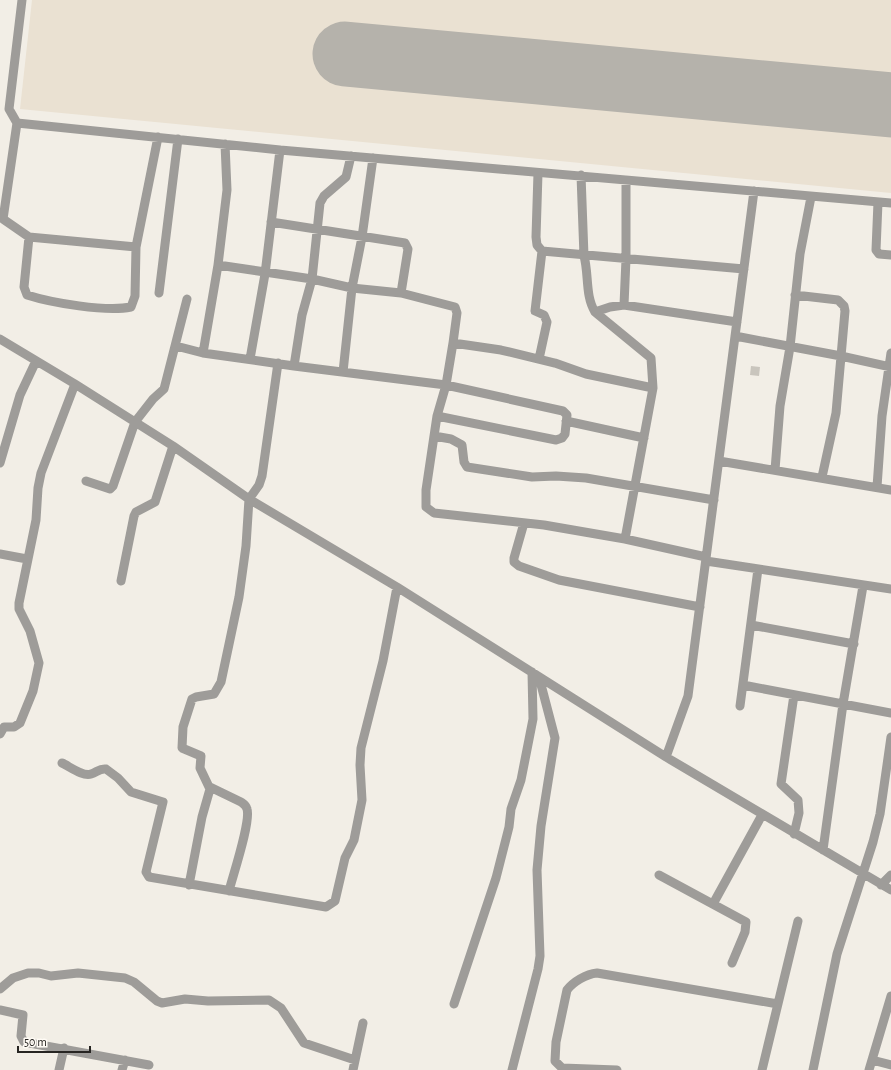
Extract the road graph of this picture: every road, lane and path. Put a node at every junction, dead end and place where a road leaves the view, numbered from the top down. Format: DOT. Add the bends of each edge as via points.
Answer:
graph roads {
  1 [pos="22,0"];
  2 [pos="17,123"];
  3 [pos="158,137"];
  4 [pos="178,139"];
  5 [pos="225,144"];
  6 [pos="280,150"];
  7 [pos="351,156"];
  8 [pos="373,158"];
  9 [pos="538,173"];
  10 [pos="581,175"];
  11 [pos="626,180"];
  12 [pos="754,191"];
  13 [pos="811,197"];
  14 [pos="878,202"];
  15 [pos="891,203"];
  16 [pos="2,218"];
  17 [pos="271,222"];
  18 [pos="316,230"];
  19 [pos="29,237"];
  20 [pos="362,237"];
  21 [pos="136,247"];
  22 [pos="542,251"];
  23 [pos="891,255"];
  24 [pos="584,256"];
  25 [pos="626,259"];
  26 [pos="218,265"];
  27 [pos="744,268"];
  28 [pos="265,274"];
  29 [pos="312,280"];
  30 [pos="352,288"];
  31 [pos="159,293"];
  32 [pos="401,293"];
  33 [pos="795,295"];
  34 [pos="186,299"];
  35 [pos="624,305"];
  36 [pos="595,312"];
  37 [pos="737,322"];
  38 [pos="735,336"];
  39 [pos="0,339"];
  40 [pos="453,343"];
  41 [pos="176,346"];
  42 [pos="790,347"];
  43 [pos="203,352"];
  44 [pos="891,353"];
  45 [pos="841,356"];
  46 [pos="250,359"];
  47 [pos="539,359"];
  48 [pos="36,360"];
  49 [pos="278,363"];
  50 [pos="294,366"];
  51 [pos="891,367"];
  52 [pos="343,372"];
  53 [pos="75,384"];
  54 [pos="446,385"];
  55 [pos="652,388"];
  56 [pos="436,416"];
  57 [pos="566,421"];
  58 [pos="135,422"];
  59 [pos="434,436"];
  60 [pos="644,438"];
  61 [pos="173,446"];
  62 [pos="719,461"];
  63 [pos="0,463"];
  64 [pos="775,470"];
  65 [pos="822,477"];
  66 [pos="86,482"];
  67 [pos="877,487"];
  68 [pos="635,488"];
  69 [pos="891,490"];
  70 [pos="249,499"];
  71 [pos="714,500"];
  72 [pos="524,523"];
  73 [pos="625,539"];
  74 [pos="0,554"];
  75 [pos="27,559"];
  76 [pos="706,559"];
  77 [pos="758,569"];
  78 [pos="121,582"];
  79 [pos="863,586"];
  80 [pos="397,587"];
  81 [pos="891,589"];
  82 [pos="700,606"];
  83 [pos="751,625"];
  84 [pos="854,644"];
  85 [pos="536,674"];
  86 [pos="743,685"];
  87 [pos="794,694"];
  88 [pos="843,704"];
  89 [pos="740,706"];
  90 [pos="891,713"];
  91 [pos="0,734"];
  92 [pos="891,737"];
  93 [pos="666,758"];
  94 [pos="62,763"];
  95 [pos="210,787"];
  96 [pos="762,815"];
  97 [pos="794,834"];
  98 [pos="822,850"];
  99 [pos="862,872"];
  100 [pos="658,875"];
  101 [pos="891,875"];
  102 [pos="189,885"];
  103 [pos="881,885"];
  104 [pos="891,890"];
  105 [pos="229,891"];
  106 [pos="713,904"];
  107 [pos="798,921"];
  108 [pos="732,963"];
  109 [pos="0,988"];
  110 [pos="891,996"];
  111 [pos="454,1004"];
  112 [pos="778,1004"];
  113 [pos="0,1010"];
  114 [pos="363,1023"];
  115 [pos="64,1048"];
  116 [pos="125,1060"];
  117 [pos="355,1060"];
  118 [pos="872,1060"];
  119 [pos="149,1065"];
  120 [pos="891,1065"];
  121 [pos="59,1070"];
  122 [pos="122,1070"];
  123 [pos="353,1070"];
  124 [pos="512,1070"];
  125 [pos="617,1070"];
  126 [pos="762,1070"];
  127 [pos="813,1070"];
  128 [pos="869,1070"];
  1 -- 2 [label="street" via="9,109"];
  2 -- 3 [label="street"];
  2 -- 16 [label="street"];
  3 -- 4 [label="street"];
  3 -- 21 [label="street"];
  4 -- 5 [label="street"];
  4 -- 31 [label="street"];
  5 -- 6 [label="street"];
  5 -- 26 [label="street" via="227,190"];
  6 -- 7 [label="street"];
  6 -- 17 [label="street"];
  7 -- 8 [label="street"];
  7 -- 18 [label="street" via="346,176 322,200"];
  8 -- 9 [label="street"];
  8 -- 20 [label="street"];
  9 -- 10 [label="street"];
  9 -- 22 [label="street" via="536,237 537,245"];
  10 -- 11 [label="street"];
  10 -- 24 [label="street"];
  11 -- 12 [label="street"];
  11 -- 25 [label="street"];
  12 -- 13 [label="street"];
  12 -- 27 [label="street"];
  13 -- 14 [label="street"];
  13 -- 33 [label="street"];
  14 -- 15 [label="street"];
  14 -- 23 [label="street" via="876,250 880,254"];
  16 -- 19 [label="street"];
  17 -- 18 [label="street"];
  17 -- 28 [label="street"];
  18 -- 20 [label="street"];
  18 -- 29 [label="street"];
  19 -- 21 [label="street"];
  19 -- 21 [label="street" via="26,293 76,305 132,307 135,296"];
  20 -- 30 [label="street"];
  20 -- 32 [label="street" via="403,242 407,245"];
  22 -- 24 [label="street"];
  22 -- 47 [label="street" via="535,311 544,315 547,322"];
  24 -- 25 [label="street"];
  24 -- 36 [label="street" via="590,304"];
  25 -- 27 [label="street"];
  25 -- 35 [label="street"];
  26 -- 28 [label="street"];
  26 -- 43 [label="street"];
  27 -- 37 [label="street"];
  28 -- 29 [label="street"];
  28 -- 46 [label="street"];
  29 -- 30 [label="street"];
  29 -- 50 [label="street" via="302,315"];
  30 -- 32 [label="street"];
  30 -- 52 [label="street"];
  32 -- 40 [label="street" via="455,307 457,312"];
  33 -- 42 [label="street"];
  33 -- 45 [label="street" via="838,300 844,306"];
  34 -- 41 [label="street"];
  35 -- 36 [label="street"];
  35 -- 37 [label="street"];
  36 -- 55 [label="street" via="651,358"];
  37 -- 38 [label="street"];
  38 -- 42 [label="street"];
  38 -- 62 [label="street"];
  39 -- 48 [label="street"];
  40 -- 47 [label="street"];
  40 -- 54 [label="street"];
  41 -- 43 [label="street"];
  41 -- 58 [label="street" via="164,389"];
  42 -- 45 [label="street"];
  42 -- 64 [label="street" via="780,406"];
  43 -- 46 [label="street"];
  44 -- 51 [label="street"];
  45 -- 51 [label="street"];
  45 -- 65 [label="street" via="836,413"];
  46 -- 49 [label="street"];
  47 -- 55 [label="street" via="586,374"];
  48 -- 53 [label="street"];
  48 -- 63 [label="street" via="20,395"];
  49 -- 50 [label="street"];
  49 -- 70 [label="street" via="262,476"];
  50 -- 52 [label="street"];
  51 -- 67 [label="street" via="882,416"];
  52 -- 54 [label="street"];
  53 -- 58 [label="street"];
  53 -- 75 [label="street" via="41,473 36,520"];
  54 -- 56 [label="street"];
  54 -- 57 [label="street" via="563,411 567,415"];
  55 -- 60 [label="street"];
  56 -- 57 [label="street" via="556,440 564,436"];
  56 -- 59 [label="street"];
  57 -- 60 [label="street"];
  58 -- 61 [label="street"];
  58 -- 66 [label="street" via="112,488 105,489"];
  59 -- 68 [label="street" via="451,439 462,445 467,467 532,477 586,478"];
  59 -- 72 [label="street" via="425,497 429,511"];
  60 -- 68 [label="street"];
  61 -- 70 [label="street"];
  61 -- 78 [label="street" via="155,502 136,512 134,516"];
  62 -- 64 [label="street"];
  62 -- 71 [label="street"];
  64 -- 65 [label="street"];
  65 -- 67 [label="street"];
  67 -- 69 [label="street"];
  68 -- 71 [label="street"];
  68 -- 73 [label="street"];
  70 -- 80 [label="street"];
  70 -- 95 [label="street" via="239,597 221,682 214,694 196,697 189,703 181,744 183,749 201,756 200,770"];
  71 -- 76 [label="street"];
  72 -- 73 [label="street"];
  72 -- 82 [label="street" via="514,558 514,562 519,566 559,580"];
  73 -- 76 [label="street"];
  74 -- 75 [label="street"];
  75 -- 91 [label="street" via="19,603 37,656 38,671 33,692 20,723 14,728 4,727"];
  76 -- 77 [label="street"];
  76 -- 82 [label="street"];
  77 -- 79 [label="street"];
  77 -- 83 [label="street"];
  79 -- 81 [label="street"];
  79 -- 84 [label="street"];
  80 -- 85 [label="street"];
  80 -- 105 [label="street" via="383,661 362,748 362,800 354,840 345,858 334,903 326,906"];
  82 -- 93 [label="street" via="688,696"];
  83 -- 84 [label="street"];
  83 -- 86 [label="street"];
  84 -- 88 [label="street"];
  85 -- 93 [label="street"];
  85 -- 111 [label="street" via="533,719 521,780 511,809 496,878"];
  85 -- 124 [label="street" via="555,738 541,826 538,870 540,956"];
  86 -- 87 [label="street"];
  86 -- 89 [label="street"];
  87 -- 88 [label="street"];
  87 -- 97 [label="street" via="781,784 798,800 799,813"];
  88 -- 90 [label="street"];
  88 -- 98 [label="street"];
  92 -- 99 [label="street" via="880,814"];
  93 -- 96 [label="street"];
  94 -- 102 [label="street" via="85,774 106,769 131,792 161,801 162,810 146,875"];
  95 -- 102 [label="street"];
  95 -- 105 [label="street" via="241,802 247,809 246,825"];
  96 -- 97 [label="street"];
  96 -- 106 [label="street"];
  97 -- 98 [label="street"];
  98 -- 99 [label="street"];
  99 -- 103 [label="street"];
  99 -- 127 [label="street" via="837,954"];
  100 -- 106 [label="street"];
  101 -- 103 [label="street"];
  102 -- 105 [label="street"];
  103 -- 104 [label="street"];
  106 -- 108 [label="street" via="746,923 745,932"];
  107 -- 112 [label="street"];
  109 -- 117 [label="street" via="13,978 28,973 51,976 78,973 125,978 162,1003 185,999 270,1000 281,1008 304,1043"];
  110 -- 118 [label="street"];
  112 -- 125 [label="street" via="597,973 586,976 570,985 567,990 556,1042 555,1061 557,1066 562,1068"];
  112 -- 126 [label="street"];
  113 -- 115 [label="street" via="23,1015 21,1036 24,1042"];
  114 -- 117 [label="street"];
  115 -- 116 [label="street"];
  115 -- 121 [label="street"];
  116 -- 119 [label="street"];
  116 -- 122 [label="street"];
  117 -- 123 [label="street"];
  118 -- 120 [label="street"];
  118 -- 128 [label="street"];
}
